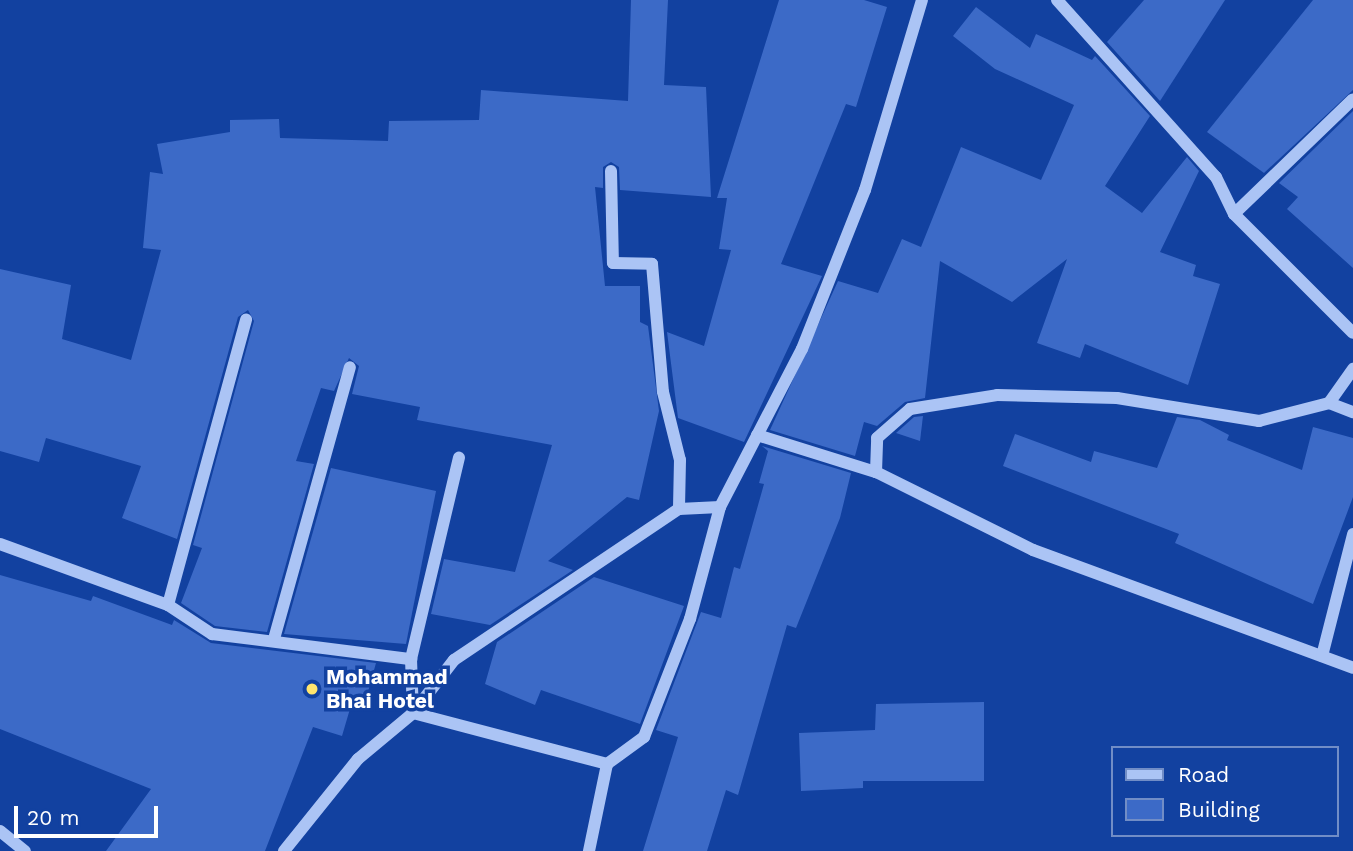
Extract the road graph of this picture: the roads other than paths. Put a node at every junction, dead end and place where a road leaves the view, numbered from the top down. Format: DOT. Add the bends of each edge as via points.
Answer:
graph roads {
  1 [pos="922,0"];
  2 [pos="1057,0"];
  3 [pos="1353,99"];
  4 [pos="611,170"];
  5 [pos="1234,214"];
  6 [pos="246,318"];
  7 [pos="1353,333"];
  8 [pos="350,367"];
  9 [pos="1353,369"];
  10 [pos="1329,403"];
  11 [pos="1353,412"];
  12 [pos="757,435"];
  13 [pos="459,458"];
  14 [pos="876,472"];
  15 [pos="720,507"];
  16 [pos="679,509"];
  17 [pos="1353,534"];
  18 [pos="0,544"];
  19 [pos="168,605"];
  20 [pos="274,639"];
  21 [pos="1322,656"];
  22 [pos="411,659"];
  23 [pos="1353,668"];
  24 [pos="412,713"];
  25 [pos="607,764"];
  26 [pos="0,831"];
  27 [pos="25,851"];
  28 [pos="284,851"];
  29 [pos="589,851"];
  1 -- 12 [label="street" via="865,190 802,349"];
  2 -- 5 [label="street" via="1216,177"];
  3 -- 5 [label="street"];
  4 -- 16 [label="street" via="613,263 652,264 663,392 680,460"];
  5 -- 7 [label="street"];
  6 -- 19 [label="street"];
  8 -- 20 [label="street"];
  9 -- 10 [label="street"];
  10 -- 11 [label="street"];
  10 -- 14 [label="street" via="1259,421 1117,398 997,394 911,409 877,439"];
  12 -- 14 [label="street"];
  12 -- 15 [label="street"];
  13 -- 22 [label="street"];
  14 -- 21 [label="street" via="1033,550"];
  15 -- 16 [label="street"];
  15 -- 25 [label="street" via="690,619 644,737"];
  16 -- 24 [label="street" via="454,660"];
  17 -- 21 [label="street"];
  18 -- 19 [label="street"];
  19 -- 20 [label="street" via="212,634"];
  20 -- 22 [label="street"];
  21 -- 23 [label="street"];
  22 -- 24 [label="street"];
  24 -- 25 [label="street"];
  24 -- 28 [label="street" via="358,759"];
  25 -- 29 [label="street"];
  26 -- 27 [label="street"];
}
